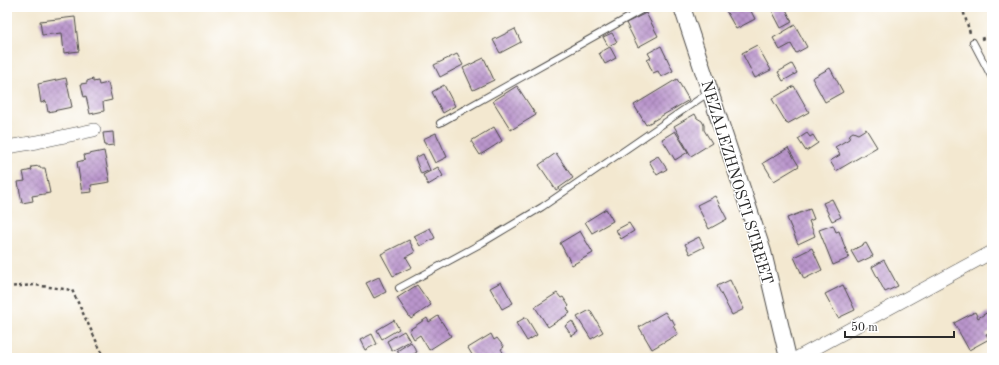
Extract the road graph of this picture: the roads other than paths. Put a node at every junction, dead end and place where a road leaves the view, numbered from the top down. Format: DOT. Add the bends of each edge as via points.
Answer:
graph roads {
  1 [pos="647,7"];
  2 [pos="682,7"];
  3 [pos="973,42"];
  4 [pos="992,78"];
  5 [pos="710,92"];
  6 [pos="440,123"];
  7 [pos="94,130"];
  8 [pos="7,147"];
  9 [pos="992,252"];
  10 [pos="399,288"];
  11 [pos="788,358"];
  12 [pos="797,358"];
  1 -- 6 [label="lane"];
  2 -- 5 [label="street, NEZALEZHNOSTI STREET"];
  3 -- 4 [label="lane"];
  5 -- 10 [label="lane" via="542,207"];
  5 -- 11 [label="street, NEZALEZHNOSTI STREET" via="763,252"];
  7 -- 8 [label="street"];
  9 -- 12 [label="street"];
}
